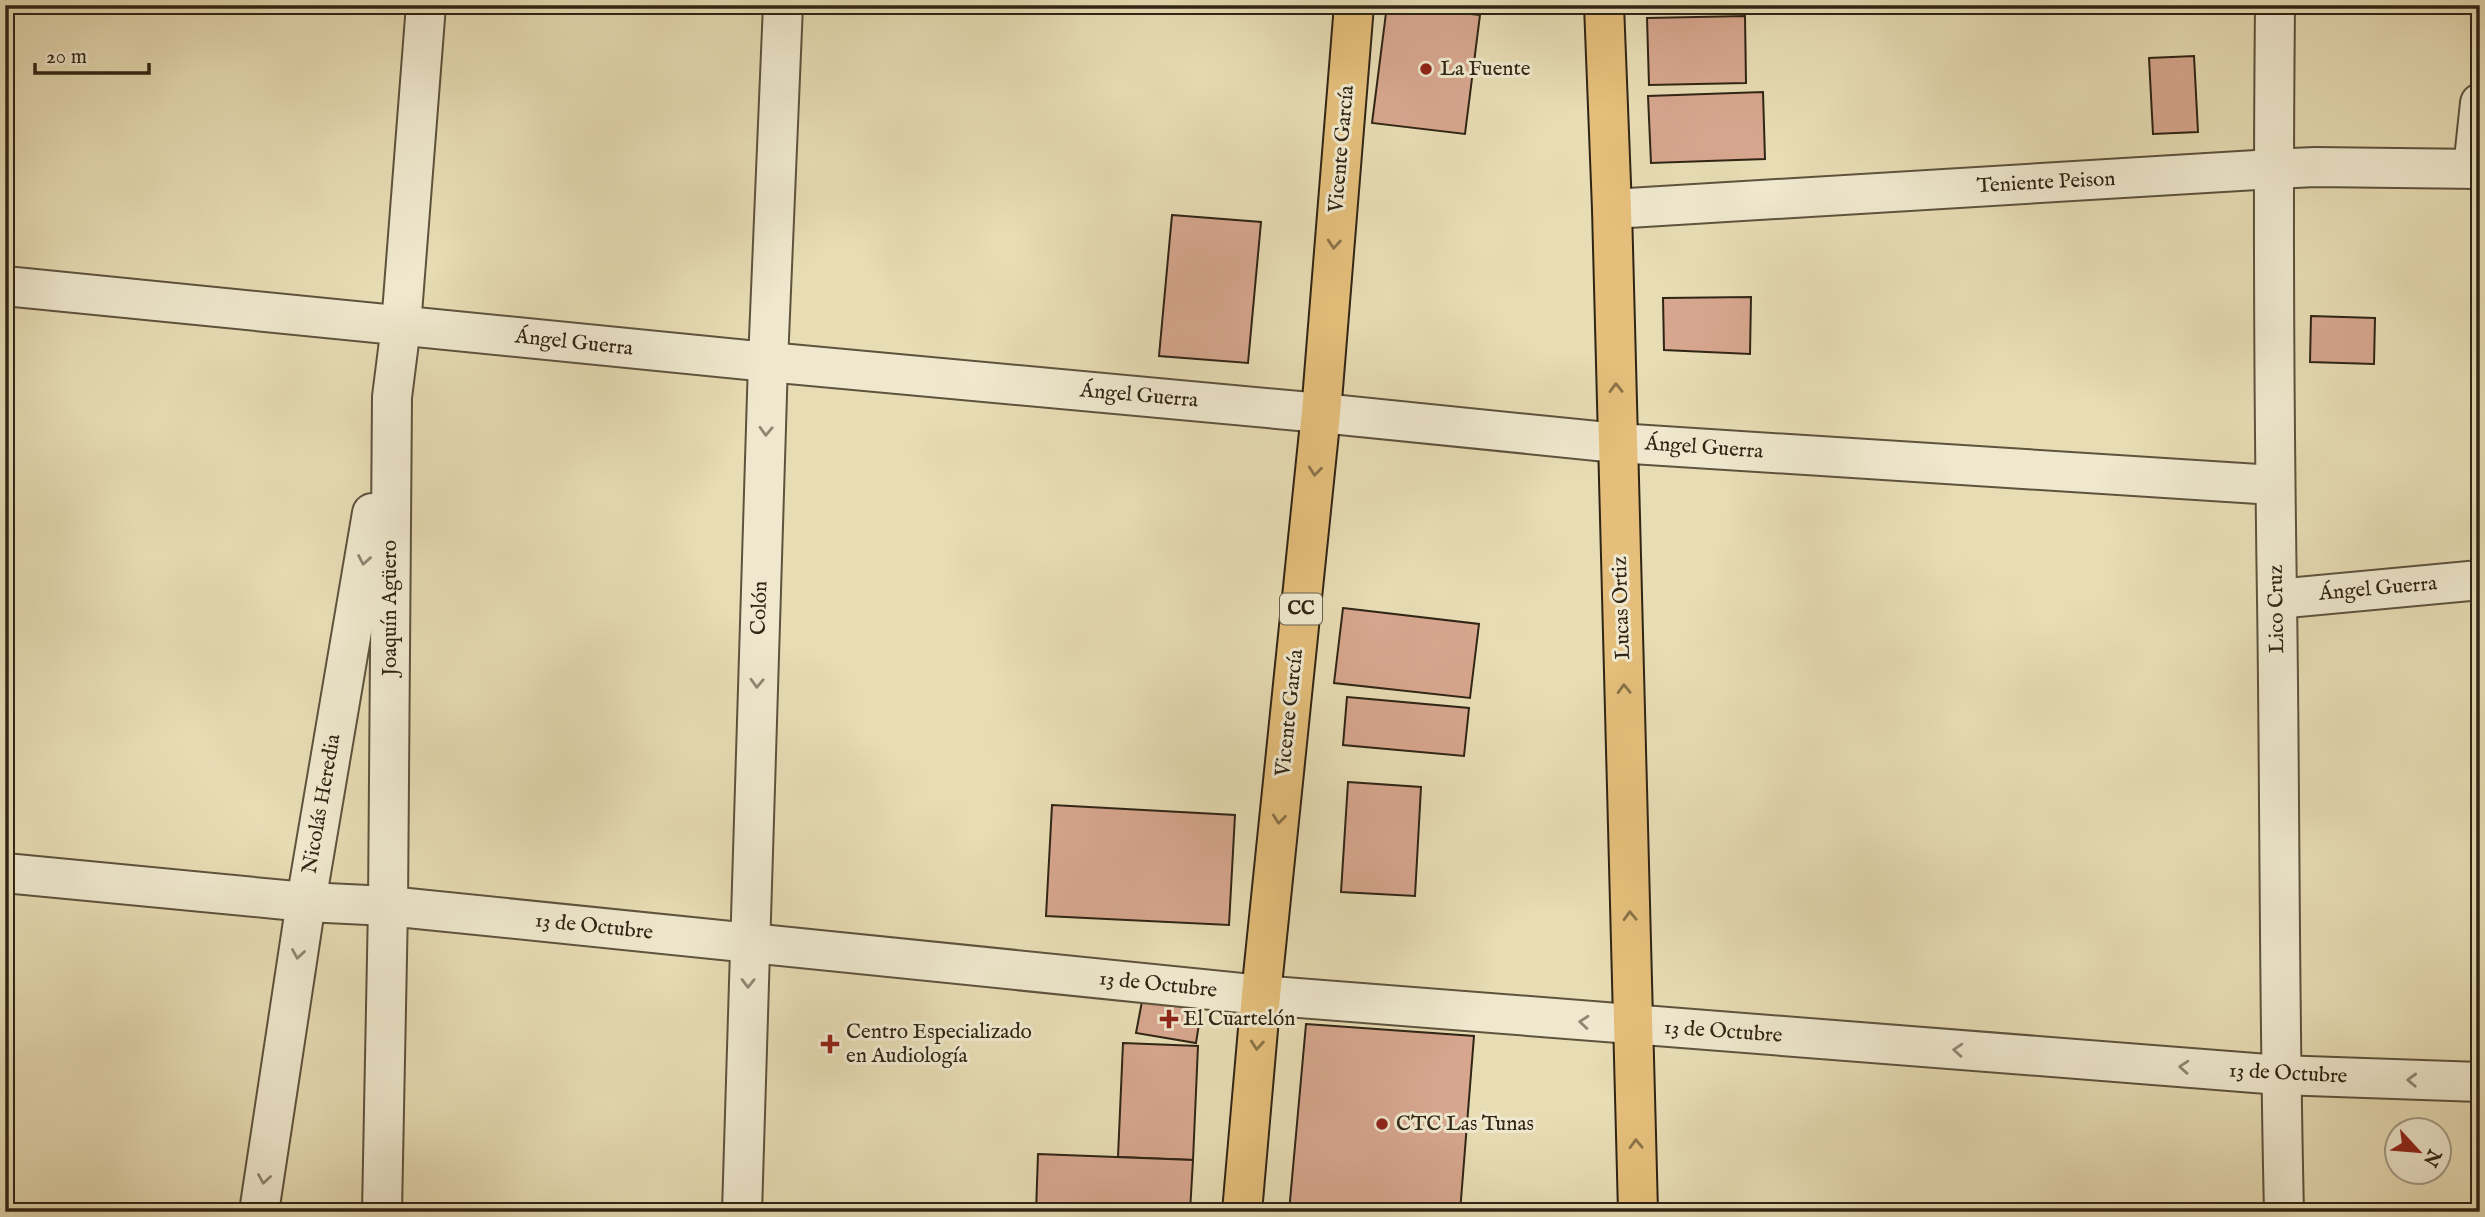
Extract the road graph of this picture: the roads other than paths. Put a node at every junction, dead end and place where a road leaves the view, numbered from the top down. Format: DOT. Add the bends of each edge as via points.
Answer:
graph roads {
  1 [pos="426,5"];
  2 [pos="783,5"];
  3 [pos="1354,5"];
  4 [pos="1604,5"];
  5 [pos="2275,5"];
  6 [pos="2480,103"];
  7 [pos="2273,169"];
  8 [pos="2476,169"];
  9 [pos="1612,209"];
  10 [pos="5,286"];
  11 [pos="401,326"];
  12 [pos="768,362"];
  13 [pos="391,397"];
  14 [pos="1321,413"];
  15 [pos="1617,443"];
  16 [pos="2274,485"];
  17 [pos="2480,580"];
  18 [pos="2277,599"];
  19 [pos="5,873"];
  20 [pos="306,902"];
  21 [pos="388,906"];
  22 [pos="748,943"];
  23 [pos="1261,995"];
  24 [pos="1633,1026"];
  25 [pos="2280,1075"];
  26 [pos="2480,1082"];
  27 [pos="259,1212"];
  28 [pos="383,1212"];
  29 [pos="742,1212"];
  30 [pos="1242,1212"];
  31 [pos="1638,1212"];
  32 [pos="2284,1212"];
  1 -- 11 [label="street, Joaquín Agüero"];
  2 -- 12 [label="street, Colón"];
  3 -- 14 [label="main road, Vicente García / CC, one-way"];
  4 -- 9 [label="main road, Lucas Ortiz"];
  5 -- 7 [label="street, Lico Cruz"];
  6 -- 8 [label="street"];
  7 -- 8 [label="street, Teniente Peison"];
  7 -- 9 [label="street, Teniente Peison"];
  7 -- 16 [label="street, Lico Cruz"];
  15 -- 9 [label="main road, Lucas Ortiz, one-way"];
  10 -- 11 [label="street, Ángel Guerra"];
  11 -- 12 [label="street, Ángel Guerra"];
  11 -- 13 [label="street, Joaquín Agüero"];
  12 -- 14 [label="street, Ángel Guerra"];
  12 -- 22 [label="street, Colón, one-way"];
  13 -- 20 [label="street, Nicolás Heredia, one-way"];
  13 -- 21 [label="street, Joaquín Agüero"];
  14 -- 15 [label="street, Ángel Guerra"];
  14 -- 23 [label="main road, Vicente García / CC, one-way"];
  15 -- 16 [label="street, Ángel Guerra"];
  24 -- 15 [label="main road, Lucas Ortiz, one-way"];
  16 -- 18 [label="street, Lico Cruz"];
  17 -- 18 [label="street, Ángel Guerra"];
  18 -- 25 [label="street, Lico Cruz"];
  19 -- 20 [label="street, 13 de Octubre"];
  20 -- 21 [label="street, 13 de Octubre"];
  20 -- 27 [label="street, Nicolás Heredia, one-way"];
  21 -- 22 [label="street, 13 de Octubre"];
  21 -- 28 [label="street, Joaquín Agüero"];
  22 -- 23 [label="street, 13 de Octubre"];
  22 -- 29 [label="street, Colón, one-way"];
  24 -- 23 [label="street, 13 de Octubre, one-way"];
  23 -- 30 [label="main road, Vicente García / CC, one-way"];
  25 -- 24 [label="street, 13 de Octubre, one-way"];
  31 -- 24 [label="main road, Lucas Ortiz, one-way"];
  26 -- 25 [label="street, 13 de Octubre, one-way"];
  25 -- 32 [label="street, Lico Cruz"];
}
